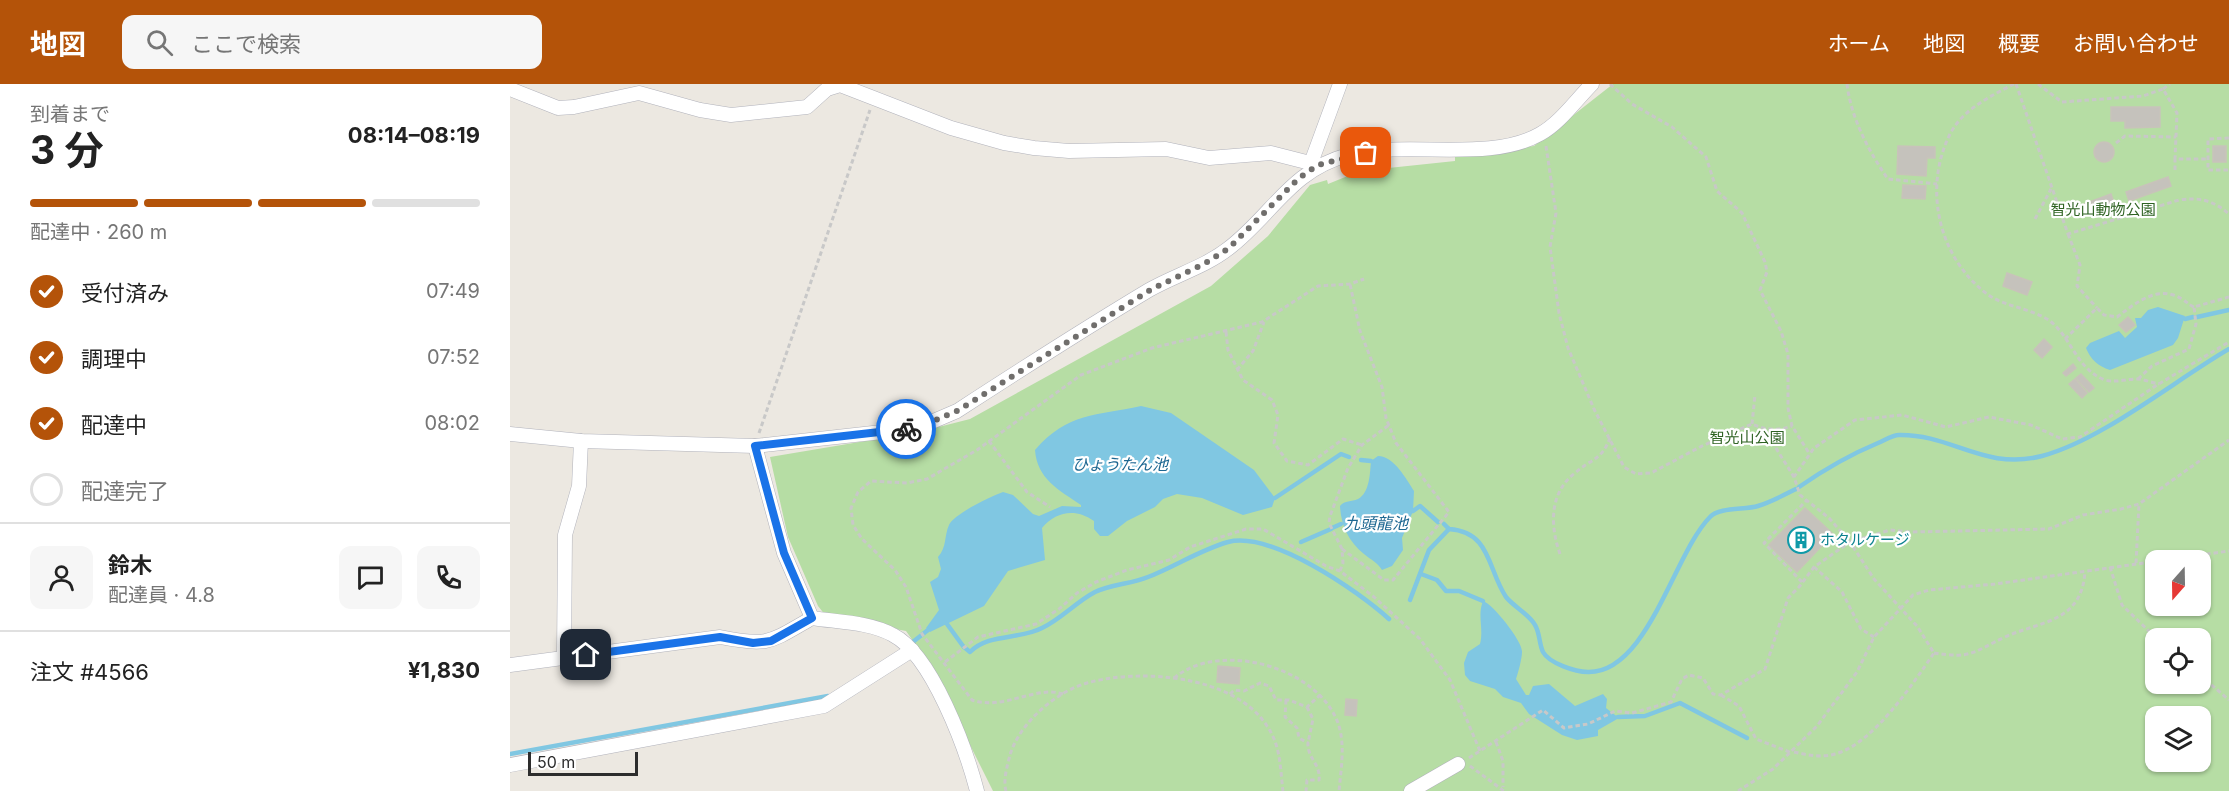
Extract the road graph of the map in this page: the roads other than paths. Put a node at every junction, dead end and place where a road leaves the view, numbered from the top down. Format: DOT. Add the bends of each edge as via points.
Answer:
graph roads {
  1 [pos="1340,84"];
  2 [pos="1592,84"];
  3 [pos="510,89"];
  4 [pos="1314,164"];
  5 [pos="510,434"];
  6 [pos="581,441"];
  7 [pos="755,446"];
  8 [pos="812,618"];
  9 [pos="909,647"];
  10 [pos="564,657"];
  11 [pos="510,665"];
  12 [pos="1458,764"];
  13 [pos="510,765"];
  14 [pos="977,791"];
  15 [pos="1412,791"];
  1 -- 4 [label="street"];
  2 -- 4 [label="street" via="1542,133 1526,141 1466,151 1399,148"];
  3 -- 4 [label="street" via="558,108 639,93 731,115 807,107 827,89 840,85 951,128 1004,143 1069,151 1166,149 1209,158 1271,153"];
  4 -- 7 [label="street" via="1229,248 1142,295 957,411 900,430"];
  5 -- 6 [label="street"];
  6 -- 7 [label="street"];
  6 -- 10 [label="street" via="579,486 565,535"];
  7 -- 8 [label="street" via="784,553"];
  8 -- 9 [label="street" via="883,630"];
  8 -- 10 [label="street" via="771,641 753,643 720,637"];
  9 -- 13 [label="street" via="824,706"];
  9 -- 14 [label="street" via="929,674 953,720"];
  10 -- 11 [label="street"];
  12 -- 15 [label="street"];
}
